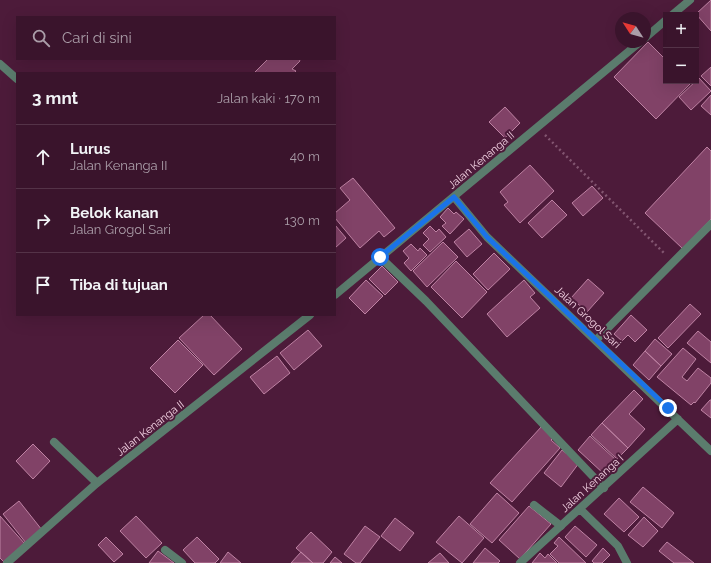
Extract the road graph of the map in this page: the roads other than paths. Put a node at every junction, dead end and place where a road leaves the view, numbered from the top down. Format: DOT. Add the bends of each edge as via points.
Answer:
graph roads {
  1 [pos="690,0"];
  2 [pos="676,12"];
  3 [pos="663,23"];
  4 [pos="651,33"];
  5 [pos="633,48"];
  6 [pos="0,64"];
  7 [pos="16,78"];
  8 [pos="454,197"];
  9 [pos="711,224"];
  10 [pos="380,257"];
  11 [pos="337,292"];
  12 [pos="309,316"];
  13 [pos="596,340"];
  14 [pos="678,419"];
  15 [pos="54,442"];
  16 [pos="711,451"];
  17 [pos="97,484"];
  18 [pos="604,488"];
  19 [pos="534,505"];
  20 [pos="580,509"];
  21 [pos="561,526"];
  22 [pos="165,550"];
  23 [pos="8,563"];
  24 [pos="182,563"];
  25 [pos="520,563"];
  26 [pos="627,563"];
  1 -- 2 [label="street"];
  3 -- 4 [label="street"];
  5 -- 8 [label="street, Jalan Kenanga II"];
  6 -- 7 [label="street"];
  8 -- 10 [label="street, Jalan Kenanga II"];
  8 -- 13 [label="street, Jalan Grogol Sari" via="487,237"];
  9 -- 13 [label="street"];
  10 -- 11 [label="street, Jalan Kenanga II"];
  10 -- 18 [label="street" via="426,301"];
  12 -- 17 [label="street, Jalan Kenanga II"];
  13 -- 14 [label="street, Jalan Grogol Sari"];
  14 -- 16 [label="street, Jalan Grogol Sari"];
  14 -- 18 [label="street, Jalan Kenanga I"];
  15 -- 17 [label="street"];
  17 -- 23 [label="street, Jalan Kenanga II"];
  18 -- 20 [label="street, Jalan Kenanga I"];
  19 -- 21 [label="street"];
  20 -- 21 [label="street, Jalan Kenanga I"];
  20 -- 26 [label="street" via="618,546"];
  21 -- 25 [label="street, Jalan Kenanga I"];
  22 -- 24 [label="street"];
}
